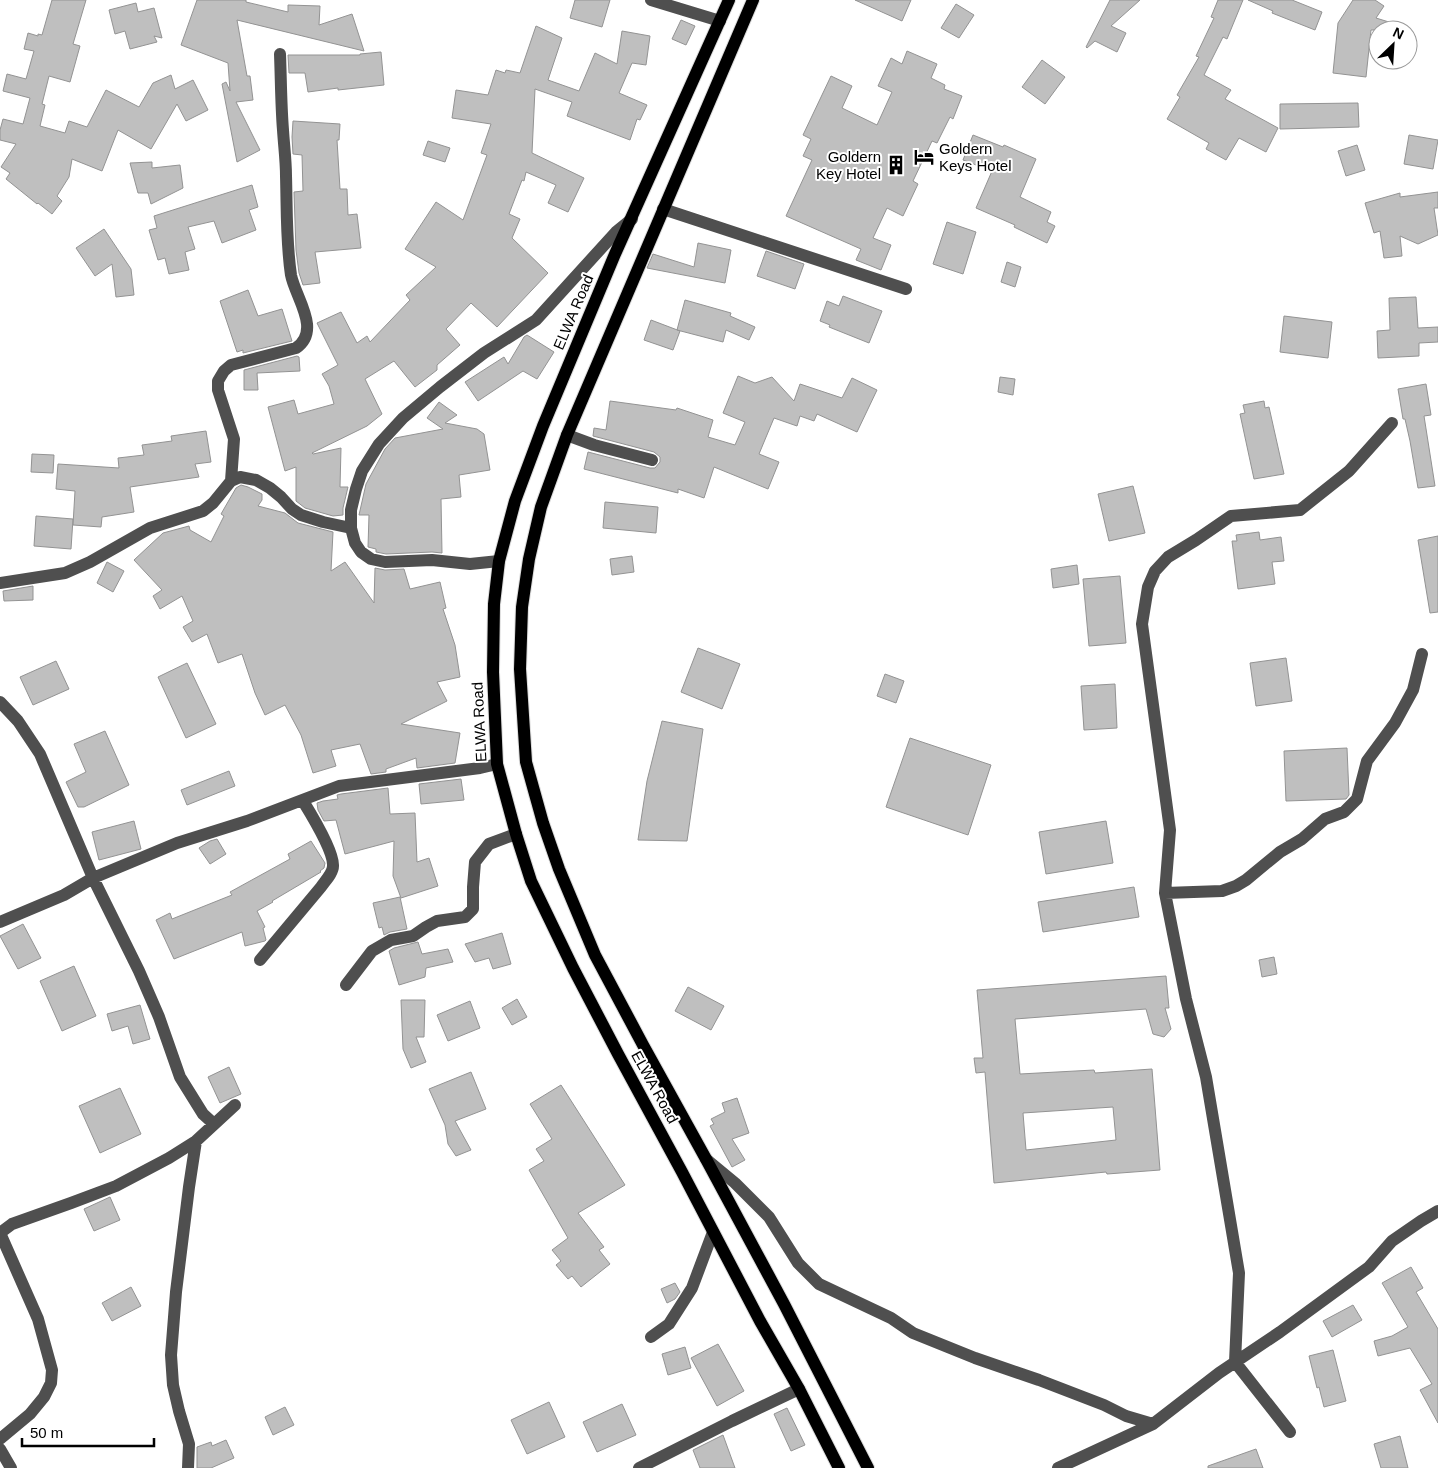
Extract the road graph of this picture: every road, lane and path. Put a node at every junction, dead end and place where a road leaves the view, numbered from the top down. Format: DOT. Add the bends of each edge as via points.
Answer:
graph roads {
  1 [pos="651,0"];
  2 [pos="729,0"];
  3 [pos="753,0"];
  4 [pos="720,21"];
  5 [pos="280,54"];
  6 [pos="663,209"];
  7 [pos="632,219"];
  8 [pos="906,289"];
  9 [pos="1392,422"];
  10 [pos="567,435"];
  11 [pos="652,460"];
  12 [pos="231,480"];
  13 [pos="351,528"];
  14 [pos="499,561"];
  15 [pos="0,583"];
  16 [pos="1422,654"];
  17 [pos="0,702"];
  18 [pos="497,764"];
  19 [pos="303,801"];
  20 [pos="516,834"];
  21 [pos="93,878"];
  22 [pos="1165,893"];
  23 [pos="0,922"];
  24 [pos="260,960"];
  25 [pos="346,984"];
  26 [pos="235,1105"];
  27 [pos="214,1124"];
  28 [pos="196,1141"];
  29 [pos="706,1159"];
  30 [pos="1438,1211"];
  31 [pos="713,1232"];
  32 [pos="0,1233"];
  33 [pos="651,1336"];
  34 [pos="1235,1362"];
  35 [pos="799,1389"];
  36 [pos="1153,1424"];
  37 [pos="1290,1432"];
  38 [pos="0,1438"];
  39 [pos="0,1449"];
  40 [pos="11,1468"];
  41 [pos="188,1468"];
  42 [pos="639,1468"];
  43 [pos="839,1468"];
  44 [pos="868,1468"];
  45 [pos="1058,1468"];
  1 -- 4 [label="street"];
  2 -- 4 [label="main road, ELWA Road"];
  3 -- 6 [label="main road, ELWA Road"];
  4 -- 7 [label="main road, ELWA Road"];
  5 -- 12 [label="street" via="288,248 291,277 306,315 307,328 302,344 296,348 231,365 218,381 234,439"];
  6 -- 8 [label="street"];
  6 -- 10 [label="main road, ELWA Road"];
  7 -- 13 [label="street" via="616,232 536,320 484,353 440,387 403,418 379,444 362,471 351,510"];
  7 -- 14 [label="main road, ELWA Road" via="543,426 515,501"];
  9 -- 22 [label="street" via="1349,471 1300,510 1231,516 1168,557 1155,571 1148,588 1142,624 1170,830"];
  10 -- 11 [label="street"];
  10 -- 29 [label="main road, ELWA Road" via="541,508 522,607 520,670 526,762 559,869 596,955"];
  12 -- 13 [label="street" via="256,480 301,515"];
  12 -- 15 [label="street" via="213,503 203,510 150,528 90,562 65,573"];
  13 -- 14 [label="street" via="360,552 371,559 470,564"];
  14 -- 18 [label="main road, ELWA Road" via="494,604 493,672"];
  16 -- 22 [label="street" via="1413,690 1396,723 1367,761 1358,799 1344,812 1325,819 1236,886 1222,892"];
  17 -- 21 [label="street" via="18,721 40,754"];
  18 -- 19 [label="street" via="339,786"];
  18 -- 20 [label="main road, ELWA Road"];
  19 -- 21 [label="street" via="176,843"];
  19 -- 24 [label="street" via="320,832 333,867 321,887"];
  20 -- 25 [label="street" via="489,844 474,862 473,909 466,917 437,922 413,936 391,940 372,951"];
  20 -- 31 [label="main road, ELWA Road" via="531,881 573,968"];
  21 -- 23 [label="street" via="64,895"];
  21 -- 27 [label="street" via="139,971 180,1077 202,1114"];
  22 -- 34 [label="street" via="1186,999 1206,1077 1239,1272"];
  26 -- 27 [label="street"];
  27 -- 28 [label="street"];
  28 -- 32 [label="street" via="116,1186 12,1224"];
  28 -- 41 [label="street" via="171,1355 173,1386 189,1444"];
  29 -- 36 [label="street" via="736,1183 769,1217 798,1263 820,1284 891,1318 913,1333"];
  29 -- 44 [label="main road, ELWA Road"];
  30 -- 34 [label="street" via="1392,1241 1369,1267"];
  31 -- 33 [label="street" via="692,1288 669,1324"];
  31 -- 35 [label="main road, ELWA Road"];
  32 -- 38 [label="street" via="38,1320 52,1370 51,1383 44,1397 30,1414"];
  34 -- 36 [label="street"];
  34 -- 37 [label="street"];
  35 -- 42 [label="street"];
  35 -- 43 [label="main road, ELWA Road"];
  36 -- 45 [label="street"];
  39 -- 40 [label="street"];
}
